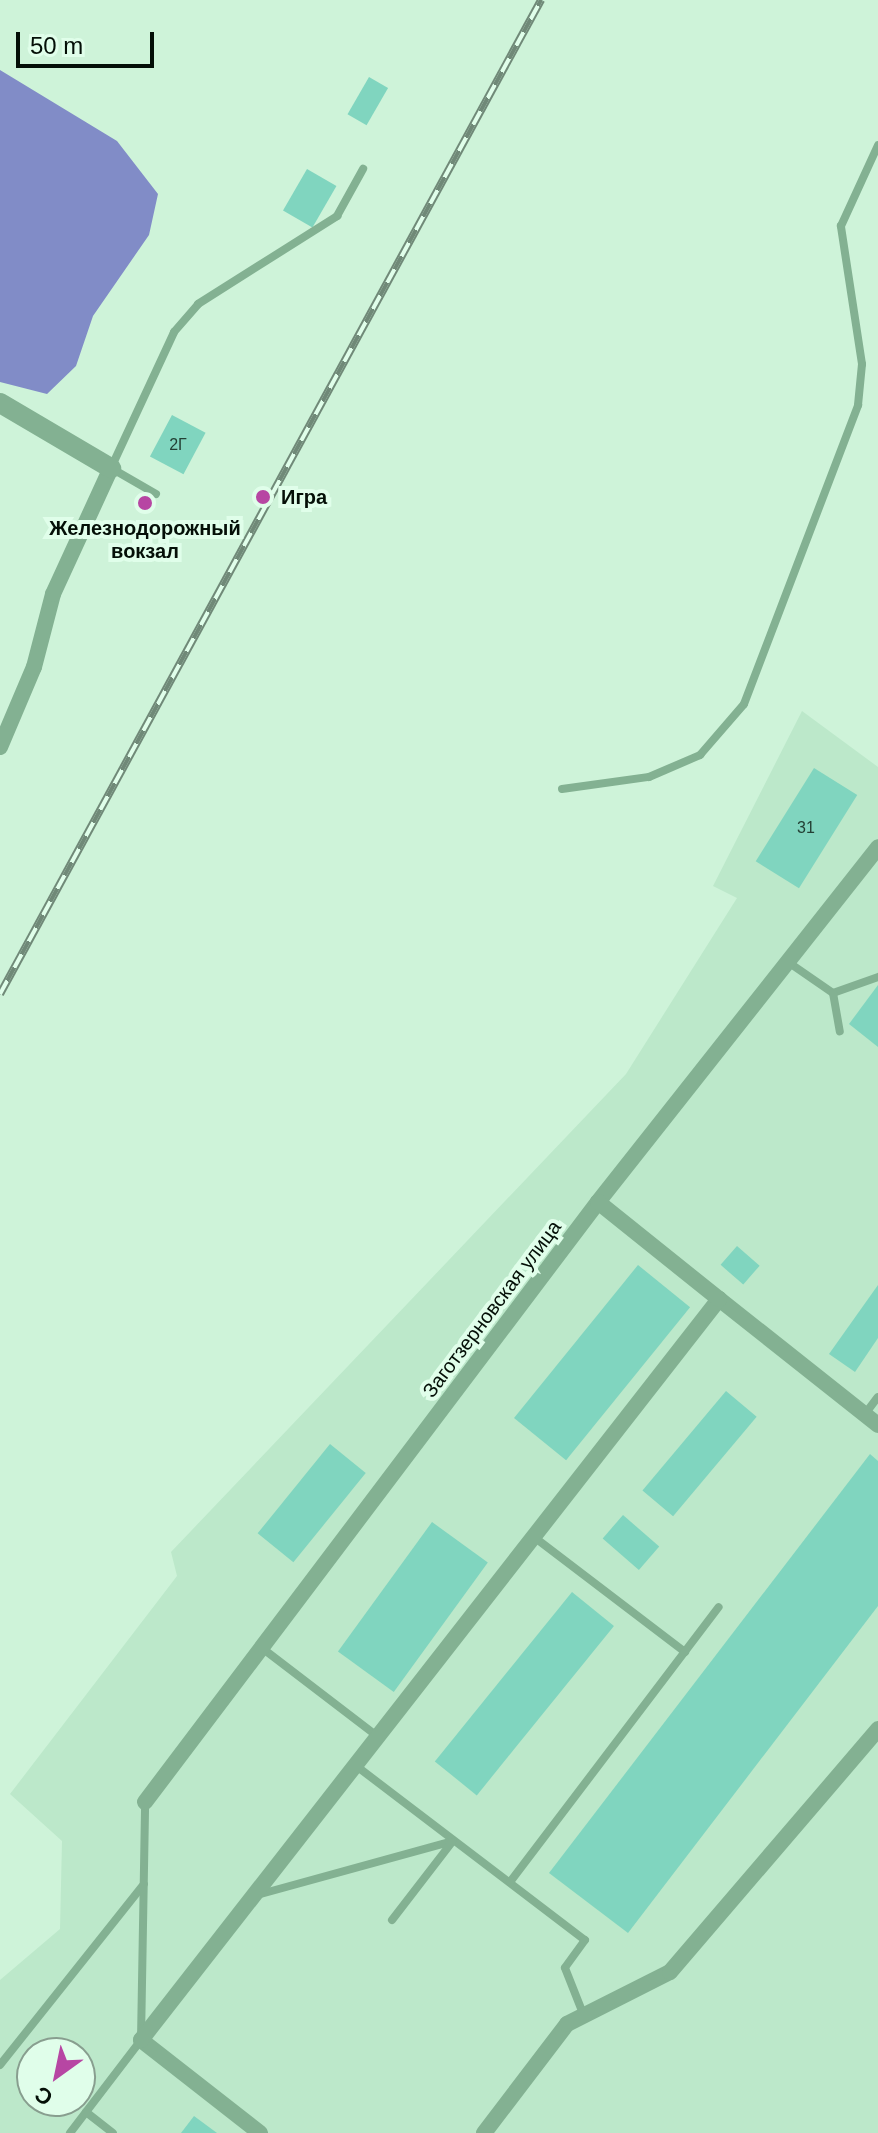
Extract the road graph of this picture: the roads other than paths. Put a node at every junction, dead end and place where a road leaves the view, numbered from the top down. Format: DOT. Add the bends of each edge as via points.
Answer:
graph roads {
  1 [pos="878,145"];
  2 [pos="363,169"];
  3 [pos="0,403"];
  4 [pos="111,468"];
  5 [pos="156,494"];
  6 [pos="0,747"];
  7 [pos="562,789"];
  8 [pos="878,847"];
  9 [pos="788,962"];
  10 [pos="878,977"];
  11 [pos="833,993"];
  12 [pos="840,1031"];
  13 [pos="598,1202"];
  14 [pos="719,1299"];
  15 [pos="878,1397"];
  16 [pos="871,1420"];
  17 [pos="534,1537"];
  18 [pos="719,1607"];
  19 [pos="262,1648"];
  20 [pos="685,1652"];
  21 [pos="878,1729"];
  22 [pos="378,1737"];
  23 [pos="355,1765"];
  24 [pos="145,1802"];
  25 [pos="453,1841"];
  26 [pos="510,1882"];
  27 [pos="144,1884"];
  28 [pos="253,1896"];
  29 [pos="392,1920"];
  30 [pos="582,2011"];
  31 [pos="141,2040"];
  32 [pos="0,2065"];
  33 [pos="96,2099"];
  34 [pos="82,2117"];
  35 [pos="92,2117"];
  36 [pos="70,2133"];
  37 [pos="113,2133"];
  38 [pos="260,2133"];
  39 [pos="484,2133"];
  1 -- 7 [label="lane" via="841,226 862,364 858,405 744,704 700,755 649,777"];
  2 -- 4 [label="lane" via="337,216 198,304 174,332"];
  3 -- 4 [label="street"];
  4 -- 5 [label="lane"];
  4 -- 6 [label="street" via="53,594 34,667"];
  8 -- 9 [label="street, Заготзерновская улица"];
  9 -- 11 [label="lane"];
  9 -- 13 [label="street, Заготзерновская улица"];
  10 -- 11 [label="lane"];
  11 -- 12 [label="lane"];
  13 -- 14 [label="street"];
  13 -- 19 [label="street, Заготзерновская улица"];
  14 -- 16 [label="street"];
  14 -- 17 [label="street"];
  15 -- 16 [label="lane"];
  17 -- 20 [label="lane"];
  17 -- 22 [label="street"];
  18 -- 20 [label="lane"];
  19 -- 22 [label="lane"];
  19 -- 24 [label="street, Заготзерновская улица"];
  20 -- 26 [label="lane"];
  21 -- 30 [label="street" via="670,1972"];
  22 -- 23 [label="street"];
  23 -- 25 [label="lane"];
  23 -- 28 [label="street"];
  24 -- 27 [label="lane"];
  25 -- 26 [label="lane"];
  25 -- 28 [label="lane"];
  25 -- 29 [label="lane"];
  26 -- 30 [label="lane" via="585,1940 565,1968"];
  27 -- 31 [label="lane"];
  27 -- 32 [label="lane"];
  28 -- 31 [label="street"];
  30 -- 39 [label="street"];
  31 -- 33 [label="lane"];
  31 -- 38 [label="street"];
  34 -- 36 [label="lane"];
  35 -- 37 [label="lane"];
}
